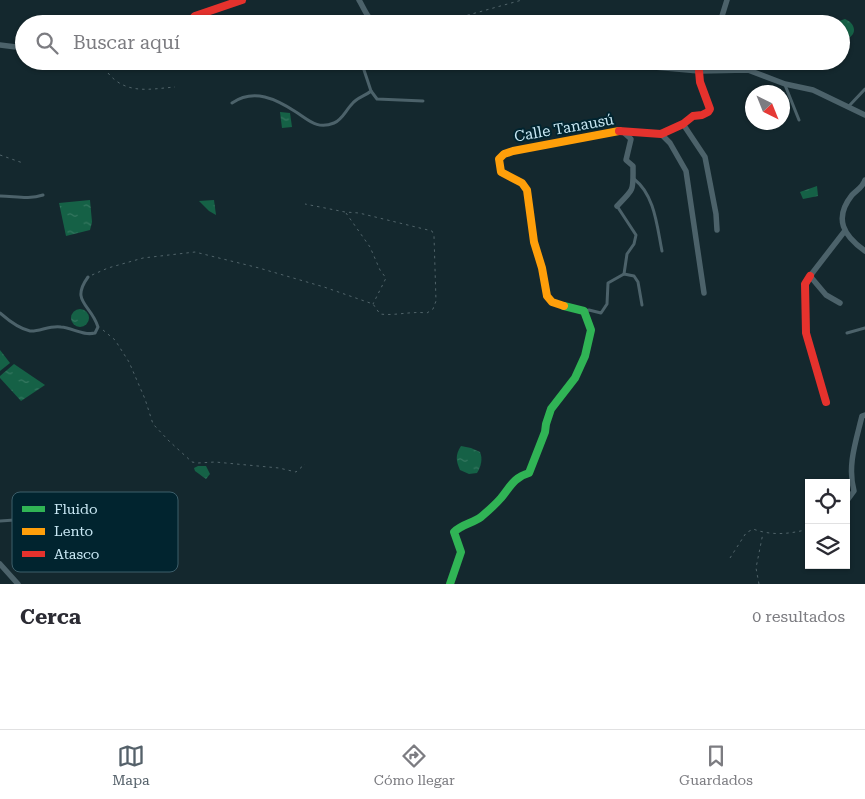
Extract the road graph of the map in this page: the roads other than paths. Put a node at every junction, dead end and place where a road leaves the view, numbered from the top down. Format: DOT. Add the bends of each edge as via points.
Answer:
graph roads {
  1 [pos="242,0"];
  2 [pos="359,0"];
  3 [pos="727,0"];
  4 [pos="198,15"];
  5 [pos="367,15"];
  6 [pos="722,15"];
  7 [pos="0,45"];
  8 [pos="15,47"];
  9 [pos="364,70"];
  10 [pos="689,70"];
  11 [pos="748,70"];
  12 [pos="700,71"];
  13 [pos="784,84"];
  14 [pos="865,89"];
  15 [pos="371,92"];
  16 [pos="423,101"];
  17 [pos="232,103"];
  18 [pos="850,106"];
  19 [pos="865,114"];
  20 [pos="799,120"];
  21 [pos="683,124"];
  22 [pos="622,131"];
  23 [pos="661,134"];
  24 [pos="633,178"];
  25 [pos="865,180"];
  26 [pos="0,196"];
  27 [pos="43,196"];
  28 [pos="618,206"];
  29 [pos="717,230"];
  30 [pos="844,232"];
  31 [pos="662,251"];
  32 [pos="865,252"];
  33 [pos="624,274"];
  34 [pos="810,276"];
  35 [pos="88,277"];
  36 [pos="704,293"];
  37 [pos="840,303"];
  38 [pos="642,306"];
  39 [pos="584,311"];
  40 [pos="0,314"];
  41 [pos="865,328"];
  42 [pos="847,333"];
  43 [pos="826,402"];
  44 [pos="865,415"];
  45 [pos="858,434"];
  46 [pos="865,436"];
  47 [pos="850,496"];
  48 [pos="0,564"];
  49 [pos="18,584"];
  50 [pos="450,584"];
  1 -- 4 [label="street"];
  2 -- 5 [label="street"];
  3 -- 6 [label="street"];
  7 -- 8 [label="street"];
  9 -- 15 [label="lane"];
  10 -- 12 [label="street"];
  11 -- 12 [label="street"];
  11 -- 13 [label="street"];
  12 -- 21 [label="street, Calle Tanausú" via="700,82 710,109"];
  13 -- 18 [label="street" via="813,90"];
  13 -- 20 [label="lane"];
  14 -- 18 [label="lane"];
  15 -- 16 [label="lane" via="377,99"];
  15 -- 17 [label="lane" via="353,102 339,121 320,126 264,95 239,98"];
  18 -- 19 [label="street"];
  21 -- 23 [label="street, Calle Tanausú"];
  21 -- 29 [label="street" via="705,157"];
  22 -- 23 [label="street, Calle Tanausú"];
  22 -- 24 [label="street" via="631,139 626,160 633,166"];
  22 -- 39 [label="street, Calle Tanausú" via="513,151 499,160 501,172 522,183 527,190 534,242 547,296 552,302"];
  23 -- 36 [label="street" via="686,171"];
  24 -- 28 [label="street" via="632,191"];
  24 -- 31 [label="lane" via="646,191"];
  25 -- 30 [label="street" via="841,215"];
  26 -- 27 [label="lane"];
  28 -- 33 [label="lane" via="636,235 627,254"];
  30 -- 32 [label="street"];
  30 -- 34 [label="street"];
  33 -- 38 [label="lane" via="634,276 638,282"];
  33 -- 39 [label="lane" via="608,283 606,304 601,313"];
  34 -- 37 [label="street" via="826,295"];
  34 -- 43 [label="street" via="805,284 806,333"];
  35 -- 40 [label="lane" via="81,287 81,299 95,318 98,327 94,333 88,335 50,326 31,331"];
  39 -- 50 [label="street" via="591,332 584,360 551,408 546,432 529,473 519,475 503,497 479,518 454,532 461,552"];
  41 -- 42 [label="lane"];
  44 -- 45 [label="street"];
  45 -- 46 [label="street"];
  45 -- 47 [label="street" via="851,470 854,491"];
  48 -- 49 [label="street"];
}
